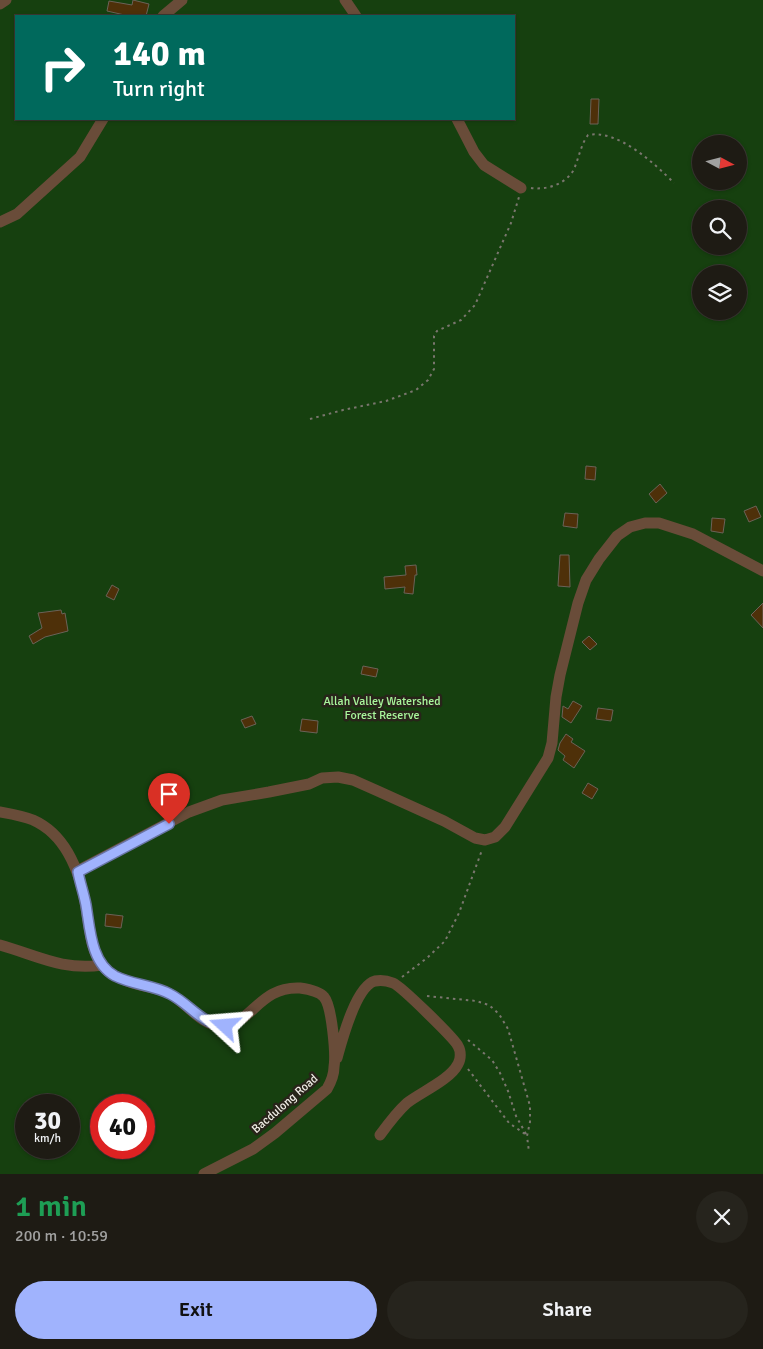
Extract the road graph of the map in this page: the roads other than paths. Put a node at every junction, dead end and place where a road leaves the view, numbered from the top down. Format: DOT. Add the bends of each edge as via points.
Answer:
graph roads {
  1 [pos="6,0"];
  2 [pos="182,0"];
  3 [pos="345,0"];
  4 [pos="0,4"];
  5 [pos="164,15"];
  6 [pos="355,15"];
  7 [pos="102,120"];
  8 [pos="458,120"];
  9 [pos="521,188"];
  10 [pos="0,222"];
  11 [pos="763,571"];
  12 [pos="0,812"];
  13 [pos="78,872"];
  14 [pos="0,945"];
  15 [pos="102,965"];
  16 [pos="334,1067"];
  17 [pos="380,1135"];
  18 [pos="204,1174"];
  1 -- 4 [label="street"];
  2 -- 5 [label="street"];
  3 -- 6 [label="street"];
  7 -- 10 [label="street" via="80,157 17,214"];
  8 -- 9 [label="street" via="484,165"];
  11 -- 13 [label="street" via="693,534 659,523 630,527 617,536 586,580 578,603 557,690 548,758 505,827 495,837 475,838 353,780 322,778 309,784 206,805"];
  12 -- 13 [label="street" via="33,820 45,827 62,844"];
  13 -- 15 [label="street" via="93,947"];
  14 -- 15 [label="street" via="60,965"];
  15 -- 16 [label="street, Bacdulong Road" via="113,975 129,982 180,999 214,1025 236,1022 275,992 300,988 316,992 328,1003"];
  16 -- 17 [label="street" via="360,996 374,981 394,983 454,1039 460,1048 458,1065 448,1076 406,1104"];
  16 -- 18 [label="street, Bacdulong Road" via="327,1088 275,1134 253,1150"];
}
